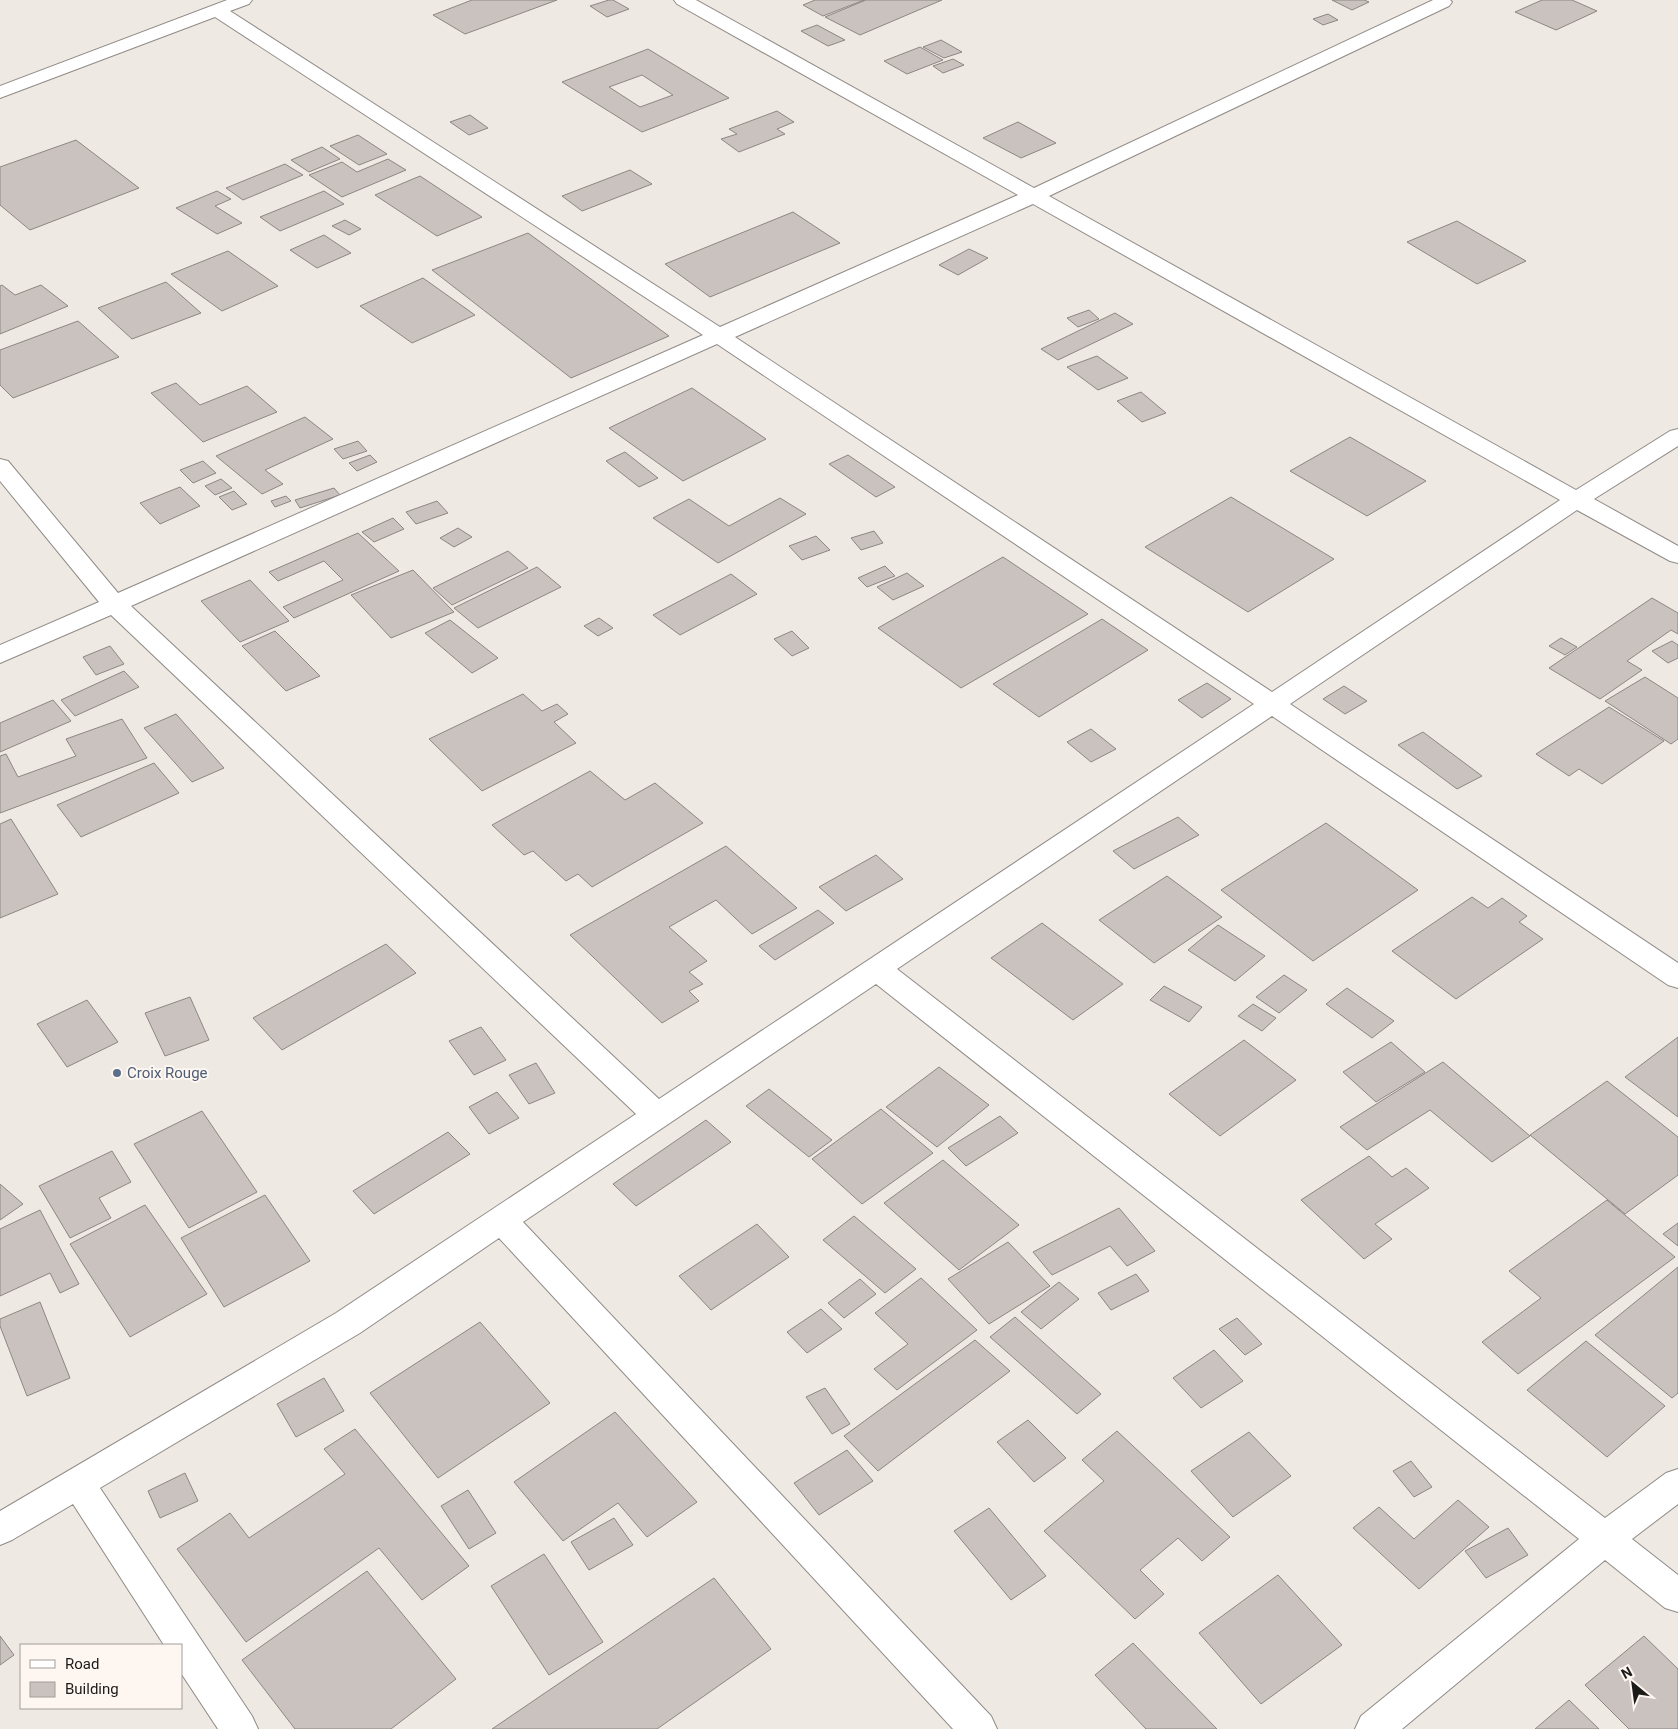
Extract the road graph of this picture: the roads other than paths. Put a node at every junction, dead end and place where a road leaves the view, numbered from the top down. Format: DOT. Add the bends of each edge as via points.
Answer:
graph roads {
  1 [pos="243,0"];
  2 [pos="683,0"];
  3 [pos="1443,2"];
  4 [pos="216,10"];
  5 [pos="0,92"];
  6 [pos="1033,196"];
  7 [pos="718,335"];
  8 [pos="1678,436"];
  9 [pos="0,466"];
  10 [pos="1576,500"];
  11 [pos="1678,556"];
  12 [pos="114,604"];
  13 [pos="0,655"];
  14 [pos="1273,704"];
  15 [pos="877,969"];
  16 [pos="1678,977"];
  17 [pos="657,1116"];
  18 [pos="502,1220"];
  19 [pos="78,1483"];
  20 [pos="1678,1484"];
  21 [pos="0,1529"];
  22 [pos="1605,1539"];
  23 [pos="1678,1596"];
  24 [pos="239,1729"];
  25 [pos="978,1729"];
  26 [pos="1374,1729"];
  1 -- 4 [label="street"];
  2 -- 6 [label="street"];
  3 -- 6 [label="street"];
  4 -- 5 [label="street"];
  4 -- 7 [label="street"];
  6 -- 7 [label="street"];
  6 -- 10 [label="street"];
  7 -- 12 [label="street"];
  7 -- 14 [label="street"];
  8 -- 10 [label="street"];
  9 -- 12 [label="street"];
  10 -- 11 [label="street"];
  10 -- 14 [label="street"];
  12 -- 13 [label="street"];
  12 -- 17 [label="street"];
  14 -- 15 [label="street"];
  14 -- 16 [label="street"];
  15 -- 17 [label="street"];
  15 -- 22 [label="street"];
  17 -- 18 [label="street"];
  18 -- 19 [label="street" via="348,1323"];
  18 -- 25 [label="street"];
  19 -- 21 [label="street"];
  19 -- 24 [label="street"];
  20 -- 22 [label="street"];
  22 -- 23 [label="street"];
  22 -- 26 [label="street"];
}
